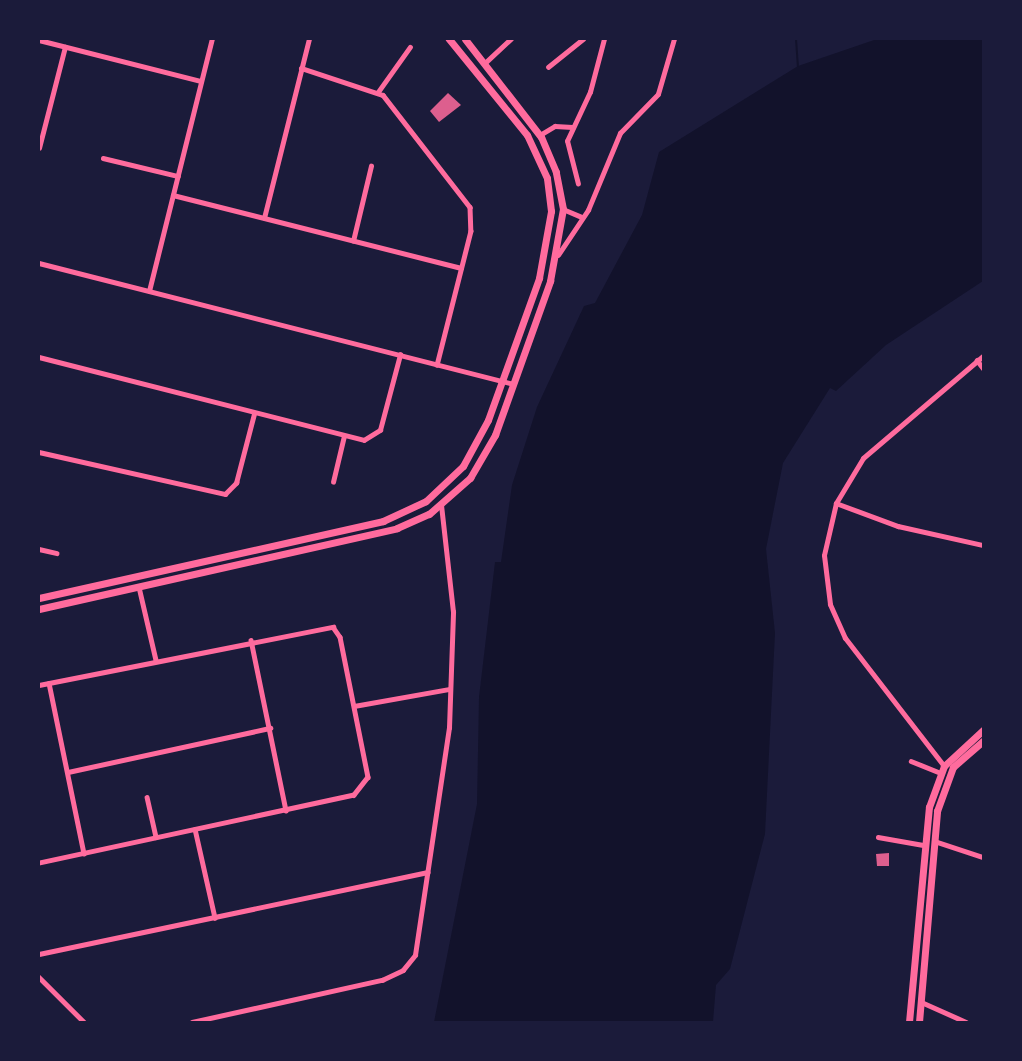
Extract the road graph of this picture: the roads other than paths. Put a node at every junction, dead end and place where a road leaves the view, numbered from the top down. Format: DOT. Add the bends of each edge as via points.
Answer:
graph roads {
  1 [pos="212,39"];
  2 [pos="309,39"];
  3 [pos="449,39"];
  4 [pos="465,39"];
  5 [pos="511,39"];
  6 [pos="584,39"];
  7 [pos="604,39"];
  8 [pos="674,39"];
  9 [pos="39,40"];
  10 [pos="65,47"];
  11 [pos="410,47"];
  12 [pos="486,62"];
  13 [pos="548,67"];
  14 [pos="301,68"];
  15 [pos="201,81"];
  16 [pos="378,92"];
  17 [pos="572,127"];
  18 [pos="540,135"];
  19 [pos="40,142"];
  20 [pos="39,148"];
  21 [pos="103,158"];
  22 [pos="371,166"];
  23 [pos="178,176"];
  24 [pos="578,184"];
  25 [pos="173,195"];
  26 [pos="562,209"];
  27 [pos="582,217"];
  28 [pos="264,218"];
  29 [pos="353,241"];
  30 [pos="558,255"];
  31 [pos="39,263"];
  32 [pos="460,268"];
  33 [pos="149,291"];
  34 [pos="400,355"];
  35 [pos="39,357"];
  36 [pos="980,358"];
  37 [pos="437,365"];
  38 [pos="983,368"];
  39 [pos="501,381"];
  40 [pos="513,384"];
  41 [pos="254,414"];
  42 [pos="344,436"];
  43 [pos="39,452"];
  44 [pos="333,482"];
  45 [pos="836,502"];
  46 [pos="441,505"];
  47 [pos="983,545"];
  48 [pos="39,549"];
  49 [pos="57,553"];
  50 [pos="139,587"];
  51 [pos="39,598"];
  52 [pos="39,609"];
  53 [pos="251,640"];
  54 [pos="156,660"];
  55 [pos="49,683"];
  56 [pos="39,685"];
  57 [pos="449,689"];
  58 [pos="354,706"];
  59 [pos="270,728"];
  60 [pos="983,730"];
  61 [pos="983,741"];
  62 [pos="910,761"];
  63 [pos="944,765"];
  64 [pos="68,772"];
  65 [pos="940,773"];
  66 [pos="147,797"];
  67 [pos="286,810"];
  68 [pos="195,829"];
  69 [pos="156,837"];
  70 [pos="878,837"];
  71 [pos="934,841"];
  72 [pos="924,845"];
  73 [pos="84,853"];
  74 [pos="983,857"];
  75 [pos="39,863"];
  76 [pos="427,872"];
  77 [pos="215,918"];
  78 [pos="39,954"];
  79 [pos="39,976"];
  80 [pos="921,1002"];
  81 [pos="84,1022"];
  82 [pos="192,1022"];
  83 [pos="909,1022"];
  84 [pos="920,1022"];
  85 [pos="966,1022"];
  1 -- 15 [label="street"];
  2 -- 14 [label="street"];
  3 -- 39 [label="main road" via="527,135 550,194 545,258"];
  4 -- 12 [label="main road"];
  5 -- 12 [label="street"];
  6 -- 13 [label="street"];
  7 -- 17 [label="street" via="590,92"];
  8 -- 27 [label="street" via="658,94 620,133"];
  9 -- 10 [label="street"];
  10 -- 15 [label="street"];
  10 -- 19 [label="street"];
  11 -- 16 [label="street"];
  12 -- 18 [label="main road"];
  14 -- 16 [label="street"];
  14 -- 28 [label="street"];
  15 -- 23 [label="street"];
  16 -- 32 [label="street" via="470,207 471,231"];
  17 -- 18 [label="street" via="555,126"];
  17 -- 24 [label="street" via="567,141"];
  18 -- 26 [label="main road" via="556,172"];
  19 -- 20 [label="street"];
  21 -- 23 [label="street"];
  22 -- 29 [label="street"];
  23 -- 25 [label="street"];
  25 -- 28 [label="street"];
  25 -- 33 [label="street"];
  26 -- 27 [label="street"];
  26 -- 30 [label="main road"];
  27 -- 30 [label="street"];
  28 -- 29 [label="street"];
  29 -- 32 [label="street"];
  30 -- 40 [label="main road"];
  31 -- 33 [label="street"];
  32 -- 37 [label="street"];
  33 -- 34 [label="street"];
  34 -- 37 [label="street"];
  34 -- 42 [label="street" via="376,436"];
  35 -- 41 [label="street"];
  36 -- 38 [label="street"];
  36 -- 45 [label="street" via="871,449"];
  37 -- 39 [label="street"];
  39 -- 40 [label="street"];
  39 -- 51 [label="main road" via="464,466 412,510 364,525"];
  40 -- 46 [label="main road" via="486,453"];
  41 -- 42 [label="street"];
  41 -- 43 [label="street" via="236,483 225,494"];
  42 -- 44 [label="street"];
  45 -- 47 [label="street" via="898,526"];
  45 -- 63 [label="street" via="824,555 834,617 862,664"];
  46 -- 50 [label="main road" via="377,534"];
  46 -- 57 [label="street" via="453,612"];
  48 -- 49 [label="street"];
  50 -- 52 [label="main road"];
  50 -- 54 [label="street"];
  53 -- 54 [label="street"];
  53 -- 58 [label="street" via="333,627 340,636"];
  53 -- 59 [label="street"];
  54 -- 55 [label="street"];
  55 -- 56 [label="street"];
  55 -- 64 [label="street"];
  57 -- 58 [label="street"];
  57 -- 76 [label="street"];
  58 -- 67 [label="street" via="368,777 364,788"];
  59 -- 64 [label="street"];
  59 -- 67 [label="street"];
  60 -- 63 [label="main road"];
  61 -- 71 [label="main road" via="953,767 940,799"];
  62 -- 65 [label="street"];
  63 -- 65 [label="main road"];
  64 -- 73 [label="street"];
  65 -- 72 [label="main road"];
  66 -- 69 [label="street"];
  67 -- 68 [label="street"];
  68 -- 69 [label="street"];
  68 -- 77 [label="street"];
  69 -- 73 [label="street"];
  70 -- 72 [label="street"];
  71 -- 74 [label="street"];
  71 -- 80 [label="main road"];
  72 -- 83 [label="main road"];
  73 -- 75 [label="street"];
  76 -- 77 [label="street"];
  76 -- 82 [label="street" via="418,943 403,970 382,980"];
  77 -- 78 [label="street"];
  79 -- 81 [label="street"];
  80 -- 84 [label="main road"];
  80 -- 85 [label="street"];
}
